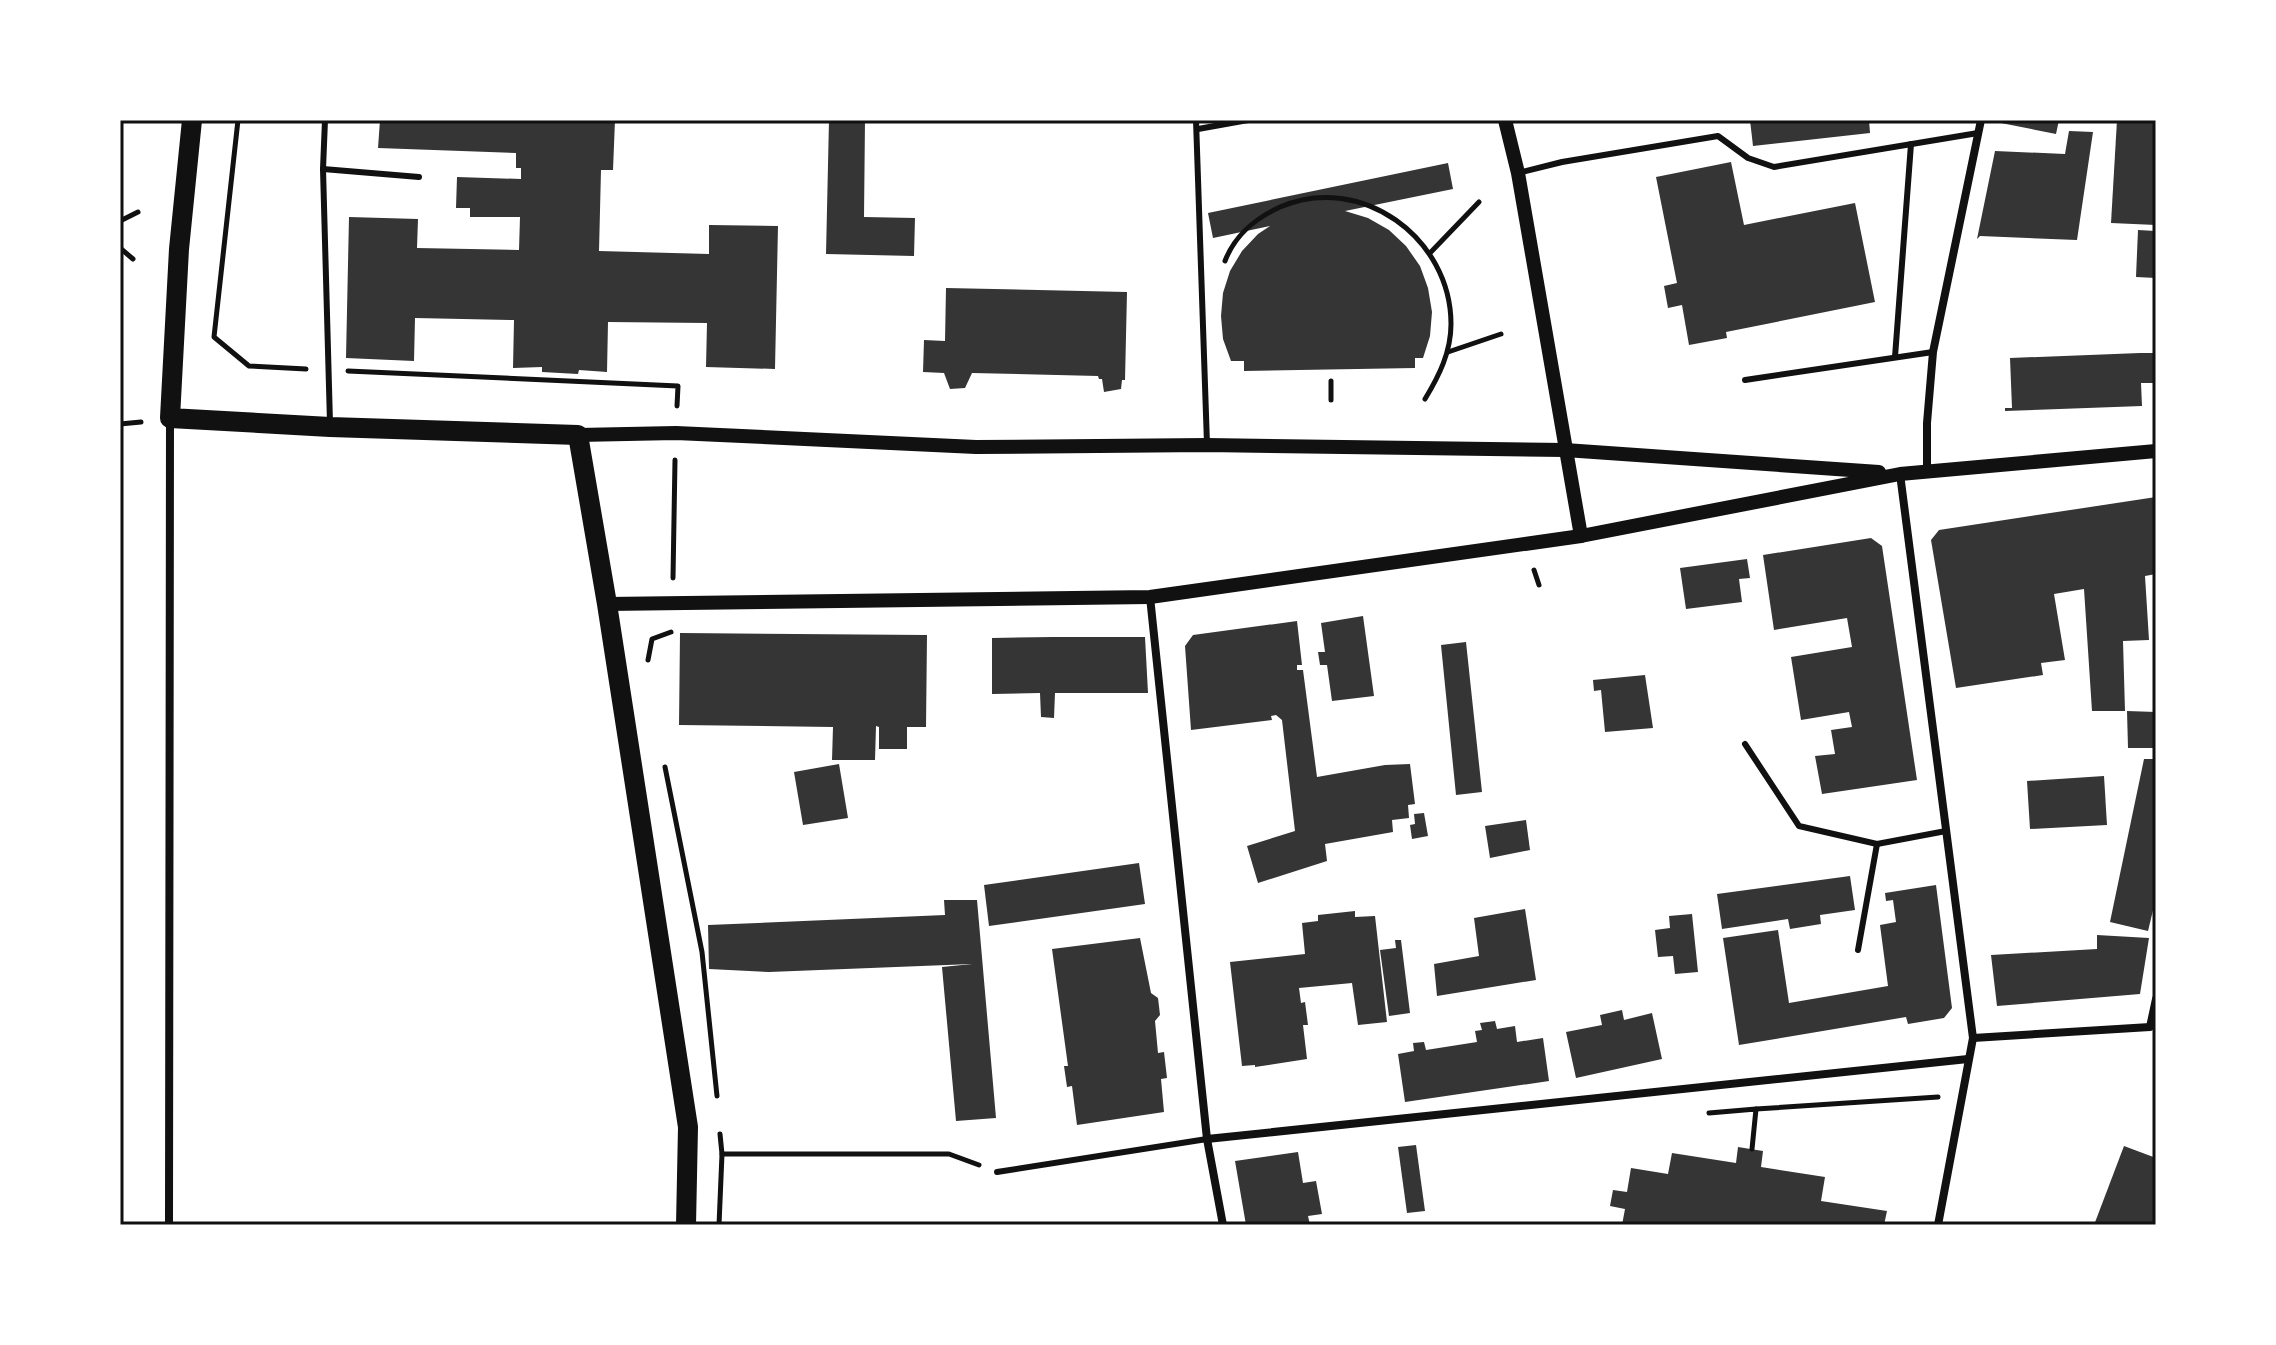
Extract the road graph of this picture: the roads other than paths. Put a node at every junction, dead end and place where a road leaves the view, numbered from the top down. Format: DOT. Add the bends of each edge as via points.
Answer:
graph roads {
  1 [pos="192,120"];
  2 [pos="325,120"];
  3 [pos="1196,120"];
  4 [pos="1248,120"];
  5 [pos="1505,120"];
  6 [pos="1981,120"];
  7 [pos="1198,129"];
  8 [pos="1978,133"];
  9 [pos="1911,144"];
  10 [pos="323,169"];
  11 [pos="1518,173"];
  12 [pos="419,177"];
  13 [pos="1933,352"];
  14 [pos="1895,357"];
  15 [pos="1745,380"];
  16 [pos="170,418"];
  17 [pos="330,427"];
  18 [pos="578,435"];
  19 [pos="1207,445"];
  20 [pos="1565,450"];
  21 [pos="2156,451"];
  22 [pos="1927,472"];
  23 [pos="1900,474"];
  24 [pos="1581,536"];
  25 [pos="1150,597"];
  26 [pos="607,604"];
  27 [pos="1745,744"];
  28 [pos="1946,831"];
  29 [pos="1877,844"];
  30 [pos="1858,950"];
  31 [pos="2156,999"];
  32 [pos="1973,1038"];
  33 [pos="1968,1059"];
  34 [pos="1207,1139"];
  35 [pos="997,1172"];
  36 [pos="169,1225"];
  37 [pos="686,1225"];
  38 [pos="1223,1225"];
  39 [pos="1938,1225"];
  1 -- 16 [label="main road"];
  2 -- 10 [label="lane"];
  3 -- 7 [label="lane"];
  4 -- 7 [label="lane"];
  5 -- 11 [label="street"];
  6 -- 8 [label="street"];
  7 -- 19 [label="lane"];
  8 -- 9 [label="lane"];
  8 -- 13 [label="street"];
  9 -- 11 [label="lane" via="1774,167 1748,158 1718,136"];
  9 -- 14 [label="lane"];
  10 -- 12 [label="lane"];
  10 -- 17 [label="lane"];
  11 -- 20 [label="street"];
  13 -- 14 [label="lane"];
  13 -- 22 [label="street"];
  14 -- 15 [label="lane"];
  16 -- 17 [label="main road"];
  16 -- 36 [label="street"];
  17 -- 18 [label="main road"];
  18 -- 19 [label="street" via="676,433 976,447"];
  18 -- 26 [label="main road"];
  19 -- 20 [label="street"];
  20 -- 23 [label="street"];
  20 -- 24 [label="street"];
  21 -- 22 [label="street"];
  22 -- 23 [label="street"];
  23 -- 24 [label="street"];
  23 -- 28 [label="street"];
  24 -- 25 [label="street"];
  25 -- 26 [label="street"];
  25 -- 34 [label="street"];
  26 -- 37 [label="main road" via="688,1127"];
  27 -- 29 [label="lane" via="1799,826"];
  28 -- 29 [label="lane"];
  28 -- 32 [label="street"];
  29 -- 30 [label="lane"];
  31 -- 32 [label="street" via="2150,1027"];
  32 -- 33 [label="street"];
  33 -- 34 [label="street"];
  33 -- 39 [label="street"];
  34 -- 35 [label="lane"];
  34 -- 38 [label="street"];
}
